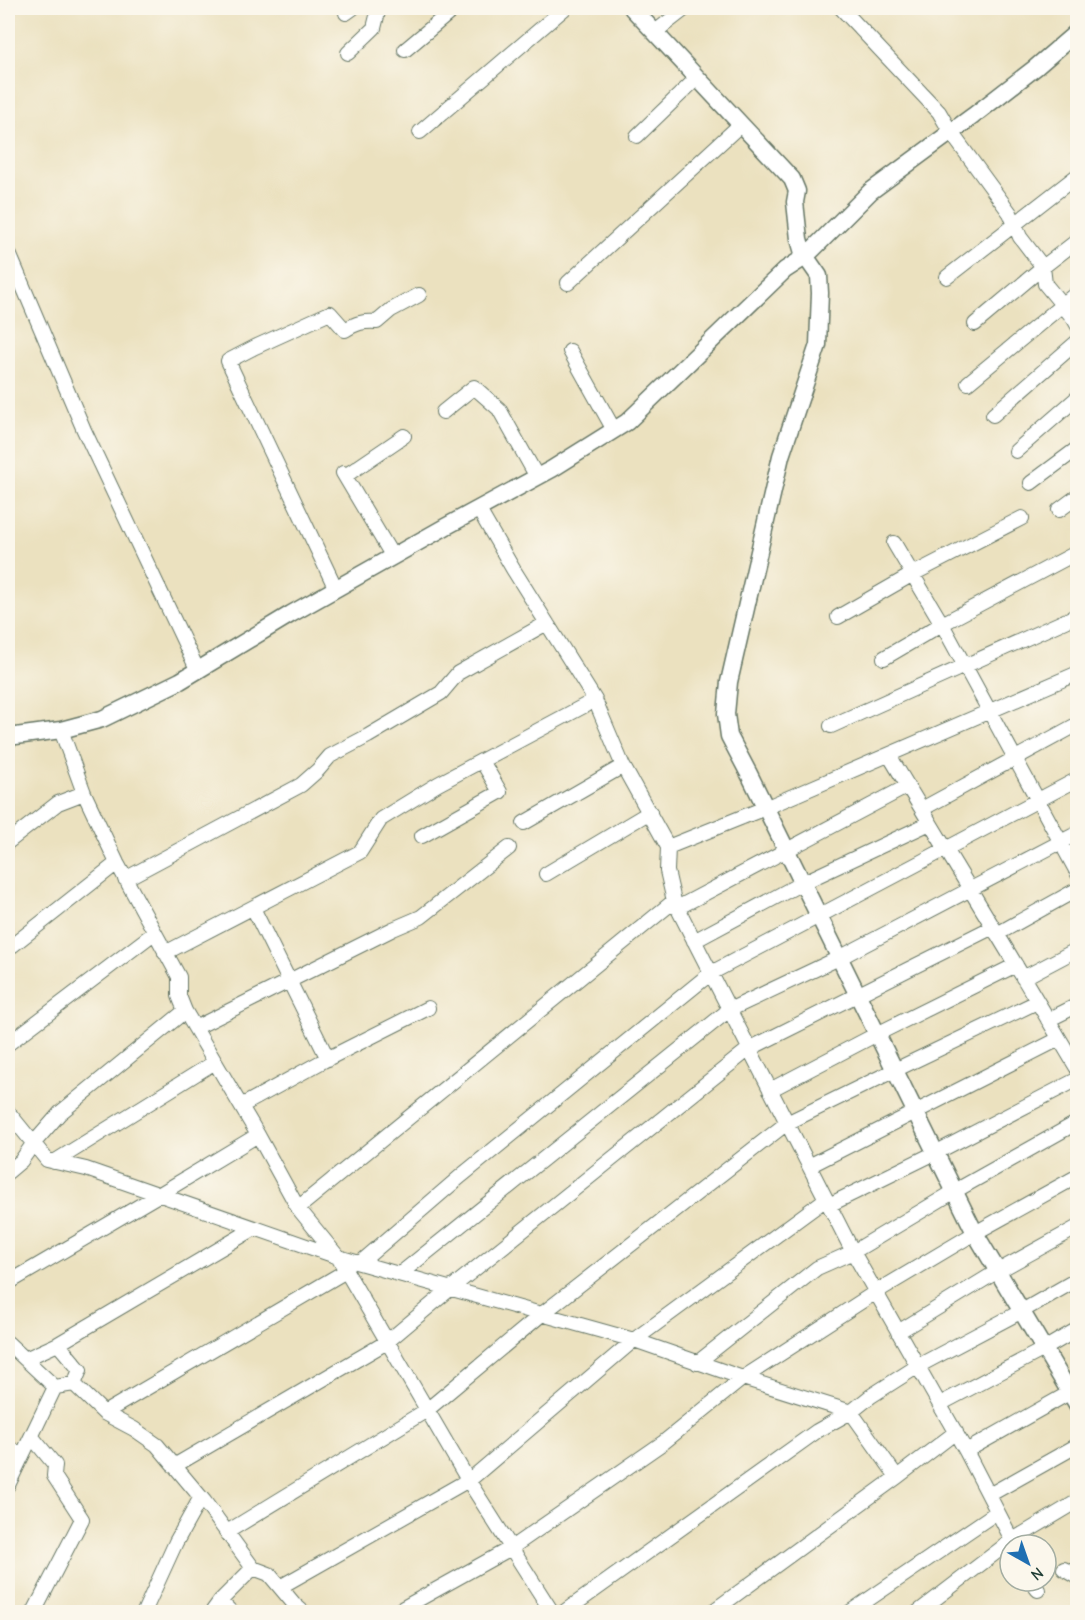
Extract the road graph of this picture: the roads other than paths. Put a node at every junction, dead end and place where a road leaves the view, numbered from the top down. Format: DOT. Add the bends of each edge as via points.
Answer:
graph roads {
  1 [pos="379,8"];
  2 [pos="455,8"];
  3 [pos="632,8"];
  4 [pos="686,8"];
  5 [pos="841,8"];
  6 [pos="556,10"];
  7 [pos="1077,31"];
  8 [pos="655,32"];
  9 [pos="405,50"];
  10 [pos="348,53"];
  11 [pos="698,77"];
  12 [pos="740,124"];
  13 [pos="950,131"];
  14 [pos="420,132"];
  15 [pos="637,136"];
  16 [pos="1077,175"];
  17 [pos="1015,225"];
  18 [pos="1077,240"];
  19 [pos="8,251"];
  20 [pos="805,257"];
  21 [pos="1043,267"];
  22 [pos="947,277"];
  23 [pos="568,283"];
  24 [pos="1077,292"];
  25 [pos="419,295"];
  26 [pos="1062,305"];
  27 [pos="975,324"];
  28 [pos="1077,326"];
  29 [pos="1077,341"];
  30 [pos="570,351"];
  31 [pos="968,383"];
  32 [pos="1077,398"];
  33 [pos="443,412"];
  34 [pos="993,415"];
  35 [pos="614,430"];
  36 [pos="404,436"];
  37 [pos="1077,448"];
  38 [pos="1016,451"];
  39 [pos="537,477"];
  40 [pos="1031,483"];
  41 [pos="1077,496"];
  42 [pos="478,510"];
  43 [pos="1059,510"];
  44 [pos="1022,518"];
  45 [pos="894,543"];
  46 [pos="1077,552"];
  47 [pos="393,557"];
  48 [pos="913,574"];
  49 [pos="336,589"];
  50 [pos="1077,615"];
  51 [pos="838,617"];
  52 [pos="547,623"];
  53 [pos="942,624"];
  54 [pos="884,658"];
  55 [pos="964,666"];
  56 [pos="198,671"];
  57 [pos="1077,673"];
  58 [pos="595,700"];
  59 [pos="988,712"];
  60 [pos="1077,724"];
  61 [pos="831,726"];
  62 [pos="61,730"];
  63 [pos="8,737"];
  64 [pos="889,754"];
  65 [pos="1014,758"];
  66 [pos="482,761"];
  67 [pos="623,766"];
  68 [pos="1077,779"];
  69 [pos="908,786"];
  70 [pos="84,793"];
  71 [pos="1037,801"];
  72 [pos="765,808"];
  73 [pos="921,809"];
  74 [pos="650,812"];
  75 [pos="524,823"];
  76 [pos="930,823"];
  77 [pos="1077,833"];
  78 [pos="422,836"];
  79 [pos="8,842"];
  80 [pos="1060,842"];
  81 [pos="668,847"];
  82 [pos="509,848"];
  83 [pos="945,849"];
  84 [pos="786,850"];
  85 [pos="117,863"];
  86 [pos="546,874"];
  87 [pos="1077,874"];
  88 [pos="125,879"];
  89 [pos="802,883"];
  90 [pos="1077,889"];
  91 [pos="970,890"];
  92 [pos="675,904"];
  93 [pos="253,908"];
  94 [pos="819,916"];
  95 [pos="995,930"];
  96 [pos="154,933"];
  97 [pos="694,940"];
  98 [pos="1077,948"];
  99 [pos="8,949"];
  100 [pos="165,953"];
  101 [pos="839,958"];
  102 [pos="1016,965"];
  103 [pos="711,973"];
  104 [pos="1023,978"];
  105 [pos="289,981"];
  106 [pos="857,994"];
  107 [pos="1037,1002"];
  108 [pos="1077,1005"];
  109 [pos="428,1008"];
  110 [pos="729,1010"];
  111 [pos="185,1011"];
  112 [pos="1048,1020"];
  113 [pos="195,1028"];
  114 [pos="877,1034"];
  115 [pos="1059,1039"];
  116 [pos="8,1044"];
  117 [pos="749,1049"];
  118 [pos="328,1059"];
  119 [pos="215,1062"];
  120 [pos="1076,1064"];
  121 [pos="895,1070"];
  122 [pos="1077,1079"];
  123 [pos="770,1090"];
  124 [pos="241,1106"];
  125 [pos="8,1112"];
  126 [pos="916,1113"];
  127 [pos="1077,1122"];
  128 [pos="788,1124"];
  129 [pos="258,1135"];
  130 [pos="33,1144"];
  131 [pos="935,1152"];
  132 [pos="54,1162"];
  133 [pos="810,1166"];
  134 [pos="8,1172"];
  135 [pos="1077,1176"];
  136 [pos="955,1191"];
  137 [pos="160,1194"];
  138 [pos="828,1202"];
  139 [pos="298,1208"];
  140 [pos="1077,1227"];
  141 [pos="255,1228"];
  142 [pos="975,1233"];
  143 [pos="853,1252"];
  144 [pos="338,1257"];
  145 [pos="360,1263"];
  146 [pos="346,1271"];
  147 [pos="998,1271"];
  148 [pos="400,1274"];
  149 [pos="1077,1279"];
  150 [pos="8,1283"];
  151 [pos="450,1288"];
  152 [pos="876,1292"];
  153 [pos="1022,1311"];
  154 [pos="542,1314"];
  155 [pos="1077,1329"];
  156 [pos="898,1332"];
  157 [pos="634,1341"];
  158 [pos="387,1342"];
  159 [pos="8,1343"];
  160 [pos="58,1344"];
  161 [pos="1044,1349"];
  162 [pos="25,1359"];
  163 [pos="697,1363"];
  164 [pos="918,1366"];
  165 [pos="743,1378"];
  166 [pos="74,1384"];
  167 [pos="55,1387"];
  168 [pos="1075,1396"];
  169 [pos="940,1404"];
  170 [pos="427,1410"];
  171 [pos="851,1412"];
  172 [pos="104,1413"];
  173 [pos="956,1432"];
  174 [pos="32,1437"];
  175 [pos="1077,1445"];
  176 [pos="8,1447"];
  177 [pos="966,1451"];
  178 [pos="22,1456"];
  179 [pos="174,1466"];
  180 [pos="897,1477"];
  181 [pos="468,1480"];
  182 [pos="8,1485"];
  183 [pos="989,1495"];
  184 [pos="201,1497"];
  185 [pos="1077,1501"];
  186 [pos="997,1512"];
  187 [pos="227,1532"];
  188 [pos="1007,1533"];
  189 [pos="1027,1533"];
  190 [pos="511,1548"];
  191 [pos="998,1553"];
  192 [pos="253,1568"];
  193 [pos="1064,1569"];
  194 [pos="1077,1577"];
  195 [pos="280,1587"];
  196 [pos="216,1607"];
  197 [pos="34,1612"];
  198 [pos="144,1612"];
  199 [pos="231,1612"];
  200 [pos="303,1612"];
  201 [pos="396,1612"];
  202 [pos="552,1612"];
  203 [pos="564,1612"];
  204 [pos="712,1612"];
  205 [pos="850,1612"];
  206 [pos="918,1612"];
  1 -- 10 [label="street" via="374,27"];
  2 -- 9 [label="street"];
  3 -- 8 [label="street"];
  4 -- 8 [label="street"];
  5 -- 13 [label="street" via="939,112"];
  6 -- 14 [label="street"];
  7 -- 13 [label="street" via="974,116"];
  8 -- 11 [label="street"];
  11 -- 12 [label="street"];
  11 -- 15 [label="street"];
  12 -- 20 [label="street" via="795,185"];
  12 -- 23 [label="street"];
  13 -- 17 [label="street"];
  13 -- 20 [label="street" via="871,191"];
  16 -- 17 [label="street"];
  17 -- 21 [label="street"];
  17 -- 22 [label="street"];
  18 -- 21 [label="street"];
  19 -- 56 [label="street" via="84,430"];
  20 -- 35 [label="street" via="785,270 627,422"];
  20 -- 72 [label="street" via="819,276 818,345 781,456 729,682 726,714 729,736"];
  21 -- 26 [label="street" via="1045,284"];
  21 -- 27 [label="street"];
  24 -- 26 [label="street"];
  25 -- 49 [label="street" via="377,322 355,323 345,330 330,313 228,360"];
  26 -- 28 [label="street"];
  26 -- 31 [label="street"];
  29 -- 34 [label="street"];
  30 -- 35 [label="street"];
  32 -- 38 [label="street"];
  33 -- 39 [label="street" via="474,387 499,410"];
  35 -- 39 [label="street"];
  36 -- 47 [label="street" via="344,474"];
  37 -- 40 [label="street"];
  39 -- 42 [label="street"];
  41 -- 43 [label="street"];
  42 -- 47 [label="street"];
  42 -- 52 [label="street"];
  44 -- 48 [label="street"];
  45 -- 48 [label="street"];
  46 -- 53 [label="street"];
  47 -- 49 [label="street"];
  48 -- 51 [label="street"];
  48 -- 53 [label="street"];
  49 -- 56 [label="street"];
  50 -- 55 [label="street"];
  52 -- 58 [label="street"];
  52 -- 88 [label="street" via="458,673 441,693 330,756 301,785"];
  53 -- 54 [label="street"];
  53 -- 55 [label="street"];
  55 -- 59 [label="street"];
  55 -- 61 [label="street"];
  56 -- 62 [label="street" via="102,719"];
  57 -- 59 [label="street"];
  58 -- 66 [label="street"];
  58 -- 67 [label="street"];
  59 -- 64 [label="street"];
  59 -- 65 [label="street"];
  60 -- 65 [label="street"];
  62 -- 63 [label="street"];
  62 -- 70 [label="street"];
  64 -- 69 [label="street"];
  64 -- 72 [label="street"];
  65 -- 71 [label="street"];
  65 -- 73 [label="street"];
  66 -- 78 [label="street" via="500,792"];
  66 -- 93 [label="street" via="381,819 360,852"];
  67 -- 74 [label="street"];
  67 -- 75 [label="street"];
  68 -- 71 [label="street"];
  69 -- 73 [label="street"];
  69 -- 84 [label="street"];
  70 -- 79 [label="street" via="58,803"];
  70 -- 85 [label="street"];
  71 -- 80 [label="street"];
  71 -- 83 [label="street"];
  72 -- 81 [label="street"];
  72 -- 84 [label="street"];
  73 -- 76 [label="street"];
  74 -- 81 [label="street"];
  74 -- 86 [label="street"];
  76 -- 83 [label="street"];
  76 -- 89 [label="street"];
  77 -- 80 [label="street"];
  80 -- 87 [label="street"];
  80 -- 91 [label="street"];
  81 -- 92 [label="street" via="668,872"];
  82 -- 105 [label="street" via="421,917"];
  83 -- 91 [label="street"];
  83 -- 94 [label="street"];
  84 -- 89 [label="street"];
  84 -- 92 [label="street"];
  85 -- 88 [label="street"];
  85 -- 99 [label="street"];
  88 -- 96 [label="street"];
  89 -- 94 [label="street"];
  89 -- 97 [label="street"];
  90 -- 95 [label="street"];
  91 -- 95 [label="street"];
  91 -- 101 [label="street"];
  92 -- 97 [label="street"];
  92 -- 139 [label="street"];
  93 -- 100 [label="street"];
  93 -- 105 [label="street"];
  94 -- 101 [label="street"];
  94 -- 103 [label="street"];
  95 -- 102 [label="street"];
  95 -- 106 [label="street"];
  96 -- 100 [label="street"];
  96 -- 116 [label="street"];
  97 -- 103 [label="street"];
  98 -- 104 [label="street"];
  100 -- 111 [label="street" via="179,977 179,996"];
  101 -- 106 [label="street"];
  101 -- 110 [label="street"];
  102 -- 104 [label="street"];
  102 -- 114 [label="street"];
  103 -- 110 [label="street"];
  103 -- 145 [label="street"];
  104 -- 107 [label="street"];
  105 -- 113 [label="street"];
  105 -- 118 [label="street"];
  106 -- 114 [label="street"];
  106 -- 117 [label="street"];
  107 -- 112 [label="street"];
  107 -- 121 [label="street"];
  108 -- 112 [label="street"];
  109 -- 118 [label="street"];
  110 -- 117 [label="street"];
  110 -- 148 [label="street"];
  111 -- 113 [label="street"];
  111 -- 130 [label="street" via="60,1113"];
  112 -- 115 [label="street"];
  113 -- 119 [label="street"];
  114 -- 121 [label="street"];
  114 -- 123 [label="street"];
  115 -- 120 [label="street"];
  115 -- 126 [label="street"];
  117 -- 123 [label="street"];
  117 -- 151 [label="street"];
  118 -- 124 [label="street"];
  119 -- 124 [label="street"];
  119 -- 132 [label="street"];
  121 -- 126 [label="street"];
  121 -- 128 [label="street"];
  122 -- 131 [label="street"];
  123 -- 128 [label="street"];
  124 -- 129 [label="street"];
  125 -- 130 [label="street"];
  126 -- 131 [label="street"];
  126 -- 133 [label="street"];
  127 -- 136 [label="street"];
  128 -- 133 [label="street"];
  128 -- 154 [label="street"];
  129 -- 137 [label="street"];
  129 -- 139 [label="street"];
  130 -- 132 [label="street" via="47,1160"];
  130 -- 134 [label="street"];
  131 -- 136 [label="street"];
  131 -- 138 [label="street"];
  132 -- 137 [label="street"];
  133 -- 138 [label="street"];
  135 -- 142 [label="street"];
  136 -- 142 [label="street"];
  136 -- 143 [label="street"];
  137 -- 141 [label="street"];
  137 -- 150 [label="street"];
  138 -- 143 [label="street"];
  138 -- 157 [label="street"];
  139 -- 144 [label="street"];
  140 -- 147 [label="street"];
  141 -- 144 [label="street"];
  141 -- 160 [label="street"];
  142 -- 147 [label="street"];
  142 -- 152 [label="street"];
  143 -- 152 [label="street"];
  143 -- 163 [label="street" via="817,1268"];
  144 -- 145 [label="street"];
  144 -- 146 [label="street"];
  145 -- 148 [label="street"];
  146 -- 158 [label="street"];
  146 -- 172 [label="street"];
  147 -- 153 [label="street"];
  147 -- 156 [label="street"];
  148 -- 151 [label="street"];
  149 -- 153 [label="street"];
  151 -- 154 [label="street"];
  151 -- 158 [label="street"];
  152 -- 156 [label="street"];
  152 -- 165 [label="street"];
  153 -- 161 [label="street"];
  153 -- 164 [label="street"];
  154 -- 157 [label="street"];
  154 -- 170 [label="street"];
  155 -- 161 [label="street"];
  156 -- 164 [label="street"];
  157 -- 163 [label="street"];
  157 -- 181 [label="street"];
  158 -- 170 [label="street"];
  158 -- 179 [label="street"];
  159 -- 162 [label="street"];
  160 -- 162 [label="street"];
  160 -- 166 [label="street" via="80,1370"];
  161 -- 168 [label="street"];
  161 -- 169 [label="street"];
  162 -- 167 [label="street"];
  163 -- 165 [label="street"];
  164 -- 169 [label="street"];
  164 -- 171 [label="street"];
  165 -- 171 [label="street"];
  165 -- 190 [label="street" via="664,1442"];
  166 -- 167 [label="street"];
  166 -- 172 [label="street"];
  167 -- 174 [label="street"];
  168 -- 177 [label="street"];
  169 -- 173 [label="street"];
  170 -- 181 [label="street"];
  170 -- 187 [label="street"];
  171 -- 180 [label="street"];
  171 -- 203 [label="street" via="817,1431"];
  172 -- 179 [label="street" via="157,1445"];
  173 -- 177 [label="street"];
  173 -- 180 [label="street"];
  174 -- 178 [label="street"];
  174 -- 197 [label="street" via="55,1465 54,1476 82,1519"];
  175 -- 183 [label="street"];
  176 -- 178 [label="street"];
  177 -- 183 [label="street"];
  178 -- 182 [label="street"];
  179 -- 184 [label="street"];
  180 -- 204 [label="street"];
  181 -- 190 [label="street"];
  181 -- 195 [label="street"];
  183 -- 186 [label="street"];
  184 -- 187 [label="street"];
  184 -- 198 [label="street"];
  185 -- 189 [label="street"];
  186 -- 188 [label="street"];
  186 -- 205 [label="street"];
  187 -- 192 [label="street"];
  190 -- 201 [label="street"];
  190 -- 202 [label="street"];
  191 -- 206 [label="street"];
  192 -- 195 [label="street" via="269,1574"];
  192 -- 196 [label="street"];
  193 -- 194 [label="street"];
  195 -- 200 [label="street"];
  196 -- 199 [label="street"];
}
